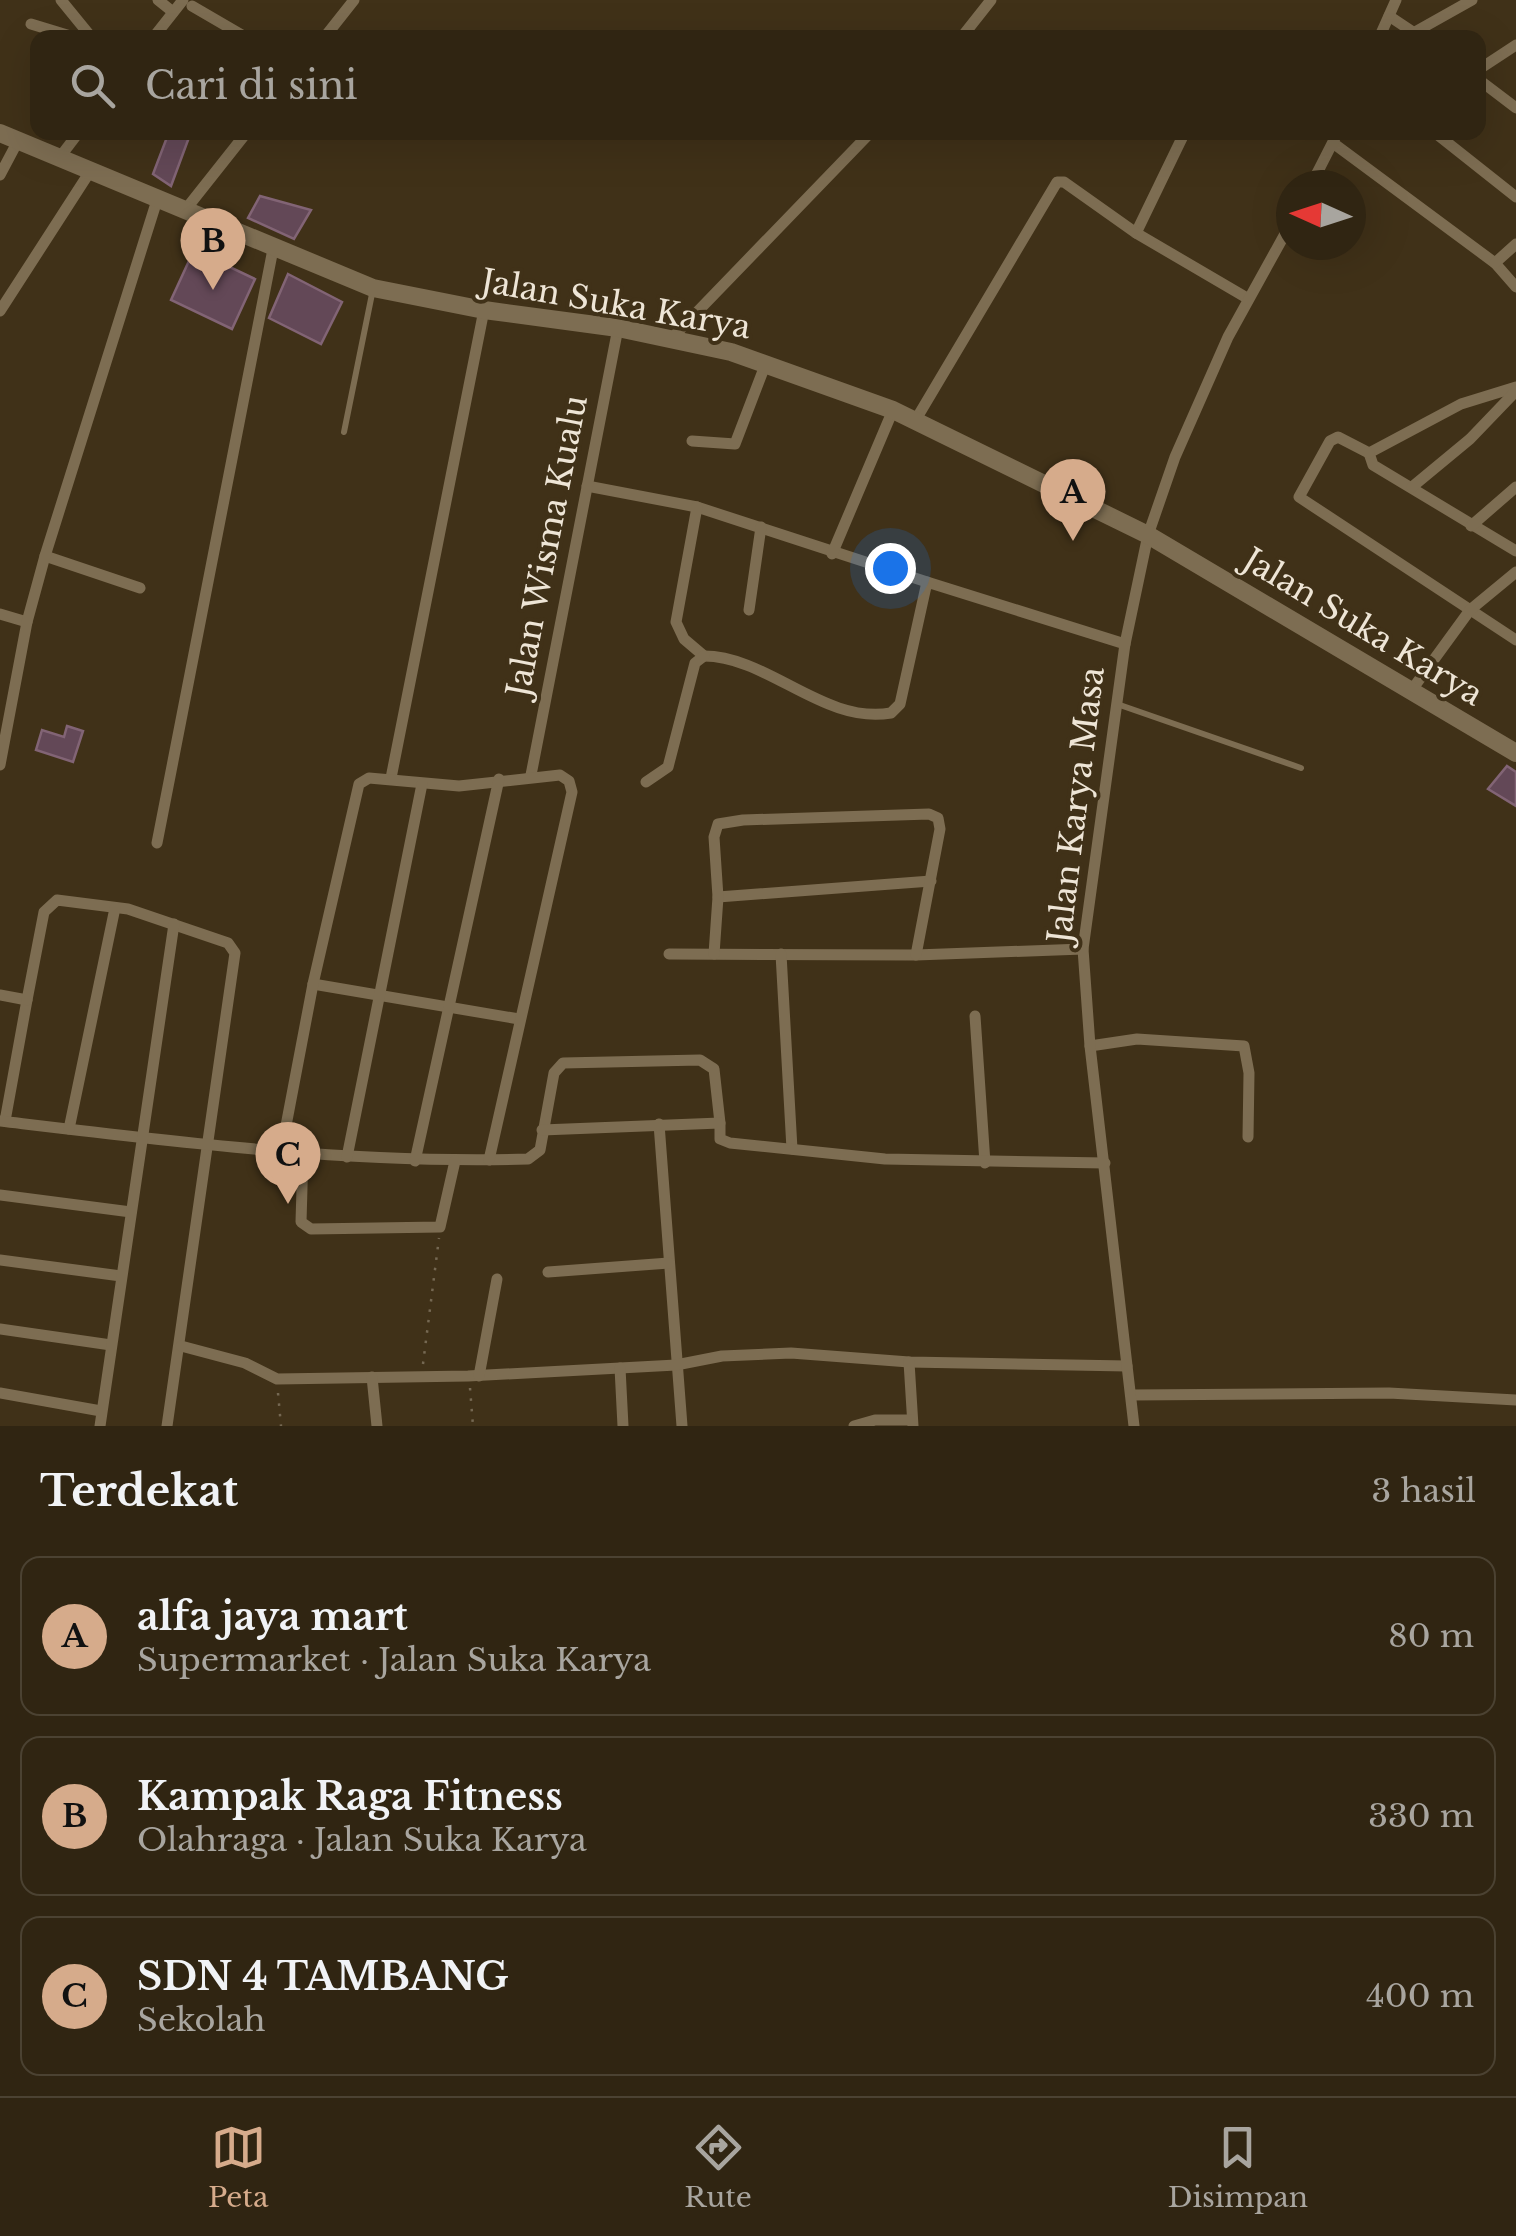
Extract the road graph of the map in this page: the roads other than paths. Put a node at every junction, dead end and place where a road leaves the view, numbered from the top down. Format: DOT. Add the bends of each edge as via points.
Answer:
graph roads {
  1 [pos="60,0"];
  2 [pos="158,0"];
  3 [pos="354,0"];
  4 [pos="991,0"];
  5 [pos="1396,0"];
  6 [pos="1472,0"];
  7 [pos="188,3"];
  8 [pos="173,12"];
  9 [pos="1389,16"];
  10 [pos="30,24"];
  11 [pos="50,30"];
  12 [pos="85,30"];
  13 [pos="159,30"];
  14 [pos="233,30"];
  15 [pos="330,30"];
  16 [pos="967,30"];
  17 [pos="1383,30"];
  18 [pos="1410,30"];
  19 [pos="1426,30"];
  20 [pos="1516,45"];
  21 [pos="1486,65"];
  22 [pos="1486,85"];
  23 [pos="1516,108"];
  24 [pos="73,140"];
  25 [pos="242,140"];
  26 [pos="863,140"];
  27 [pos="1181,140"];
  28 [pos="1335,140"];
  29 [pos="1339,140"];
  30 [pos="1444,140"];
  31 [pos="10,141"];
  32 [pos="60,157"];
  33 [pos="91,170"];
  34 [pos="1319,170"];
  35 [pos="1,174"];
  36 [pos="1516,197"];
  37 [pos="158,198"];
  38 [pos="186,209"];
  39 [pos="1136,233"];
  40 [pos="274,244"];
  41 [pos="1516,244"];
  42 [pos="1276,249"];
  43 [pos="1494,263"];
  44 [pos="1516,287"];
  45 [pos="373,288"];
  46 [pos="1247,298"];
  47 [pos="484,310"];
  48 [pos="0,311"];
  49 [pos="618,328"];
  50 [pos="671,339"];
  51 [pos="766,363"];
  52 [pos="1516,389"];
  53 [pos="892,410"];
  54 [pos="915,421"];
  55 [pos="344,432"];
  56 [pos="692,441"];
  57 [pos="1369,453"];
  58 [pos="587,486"];
  59 [pos="1516,486"];
  60 [pos="1412,487"];
  61 [pos="697,508"];
  62 [pos="1471,526"];
  63 [pos="761,527"];
  64 [pos="1148,535"];
  65 [pos="1516,552"];
  66 [pos="832,554"];
  67 [pos="45,556"];
  68 [pos="1516,572"];
  69 [pos="927,582"];
  70 [pos="140,588"];
  71 [pos="749,610"];
  72 [pos="1470,610"];
  73 [pos="0,614"];
  74 [pos="27,622"];
  75 [pos="1516,640"];
  76 [pos="1124,644"];
  77 [pos="704,656"];
  78 [pos="1411,691"];
  79 [pos="6,694"];
  80 [pos="1116,703"];
  81 [pos="1516,753"];
  82 [pos="0,765"];
  83 [pos="1301,768"];
  84 [pos="530,775"];
  85 [pos="391,778"];
  86 [pos="499,779"];
  87 [pos="646,782"];
  88 [pos="422,784"];
  89 [pos="157,843"];
  90 [pos="931,881"];
  91 [pos="718,898"];
  92 [pos="114,908"];
  93 [pos="174,924"];
  94 [pos="1082,949"];
  95 [pos="669,954"];
  96 [pos="714,954"];
  97 [pos="781,954"];
  98 [pos="916,955"];
  99 [pos="313,984"];
  100 [pos="0,995"];
  101 [pos="380,995"];
  102 [pos="27,1000"];
  103 [pos="448,1007"];
  104 [pos="975,1016"];
  105 [pos="520,1019"];
  106 [pos="1090,1046"];
  107 [pos="2,1121"];
  108 [pos="720,1123"];
  109 [pos="659,1124"];
  110 [pos="69,1129"];
  111 [pos="542,1130"];
  112 [pos="142,1137"];
  113 [pos="1248,1137"];
  114 [pos="209,1145"];
  115 [pos="792,1149"];
  116 [pos="281,1152"];
  117 [pos="303,1154"];
  118 [pos="347,1156"];
  119 [pos="489,1160"];
  120 [pos="415,1161"];
  121 [pos="455,1161"];
  122 [pos="985,1163"];
  123 [pos="1105,1164"];
  124 [pos="0,1195"];
  125 [pos="131,1212"];
  126 [pos="0,1260"];
  127 [pos="668,1264"];
  128 [pos="548,1272"];
  129 [pos="121,1276"];
  130 [pos="497,1280"];
  131 [pos="0,1329"];
  132 [pos="111,1345"];
  133 [pos="181,1346"];
  134 [pos="909,1362"];
  135 [pos="676,1365"];
  136 [pos="1128,1366"];
  137 [pos="620,1368"];
  138 [pos="473,1376"];
  139 [pos="372,1377"];
  140 [pos="0,1393"];
  141 [pos="1131,1396"];
  142 [pos="1516,1400"];
  143 [pos="101,1411"];
  144 [pos="912,1423"];
  145 [pos="100,1426"];
  146 [pos="167,1426"];
  147 [pos="377,1426"];
  148 [pos="623,1426"];
  149 [pos="682,1426"];
  150 [pos="854,1426"];
  151 [pos="1134,1426"];
  1 -- 12 [label="street"];
  2 -- 8 [label="street"];
  3 -- 15 [label="street"];
  4 -- 16 [label="street"];
  5 -- 9 [label="street"];
  6 -- 19 [label="street"];
  7 -- 8 [label="street"];
  7 -- 14 [label="street"];
  8 -- 13 [label="street"];
  9 -- 17 [label="street"];
  9 -- 18 [label="street"];
  10 -- 11 [label="street"];
  20 -- 21 [label="street"];
  22 -- 23 [label="street"];
  24 -- 32 [label="street"];
  25 -- 38 [label="street"];
  26 -- 50 [label="street"];
  27 -- 39 [label="street"];
  28 -- 34 [label="street"];
  29 -- 43 [label="street"];
  30 -- 36 [label="street"];
  31 -- 32 [label="main road, Jalan Suka Karya"];
  31 -- 35 [label="street"];
  32 -- 33 [label="main road, Jalan Suka Karya"];
  33 -- 37 [label="main road, Jalan Suka Karya"];
  33 -- 48 [label="street"];
  37 -- 38 [label="main road, Jalan Suka Karya"];
  37 -- 67 [label="street"];
  38 -- 40 [label="main road, Jalan Suka Karya"];
  39 -- 46 [label="street"];
  39 -- 54 [label="street" via="1064,182 1055,184"];
  40 -- 45 [label="main road, Jalan Suka Karya"];
  40 -- 89 [label="street"];
  41 -- 43 [label="street"];
  42 -- 46 [label="street, Jalan Karya Masa"];
  43 -- 44 [label="street"];
  45 -- 47 [label="main road, Jalan Suka Karya"];
  45 -- 55 [label="lane"];
  46 -- 64 [label="street, Jalan Karya Masa" via="1175,457"];
  47 -- 49 [label="main road, Jalan Suka Karya"];
  47 -- 85 [label="street"];
  49 -- 50 [label="main road, Jalan Suka Karya"];
  49 -- 58 [label="street, Jalan Wisma Kualu"];
  50 -- 51 [label="main road, Jalan Suka Karya"];
  51 -- 53 [label="main road, Jalan Suka Karya"];
  51 -- 56 [label="street" via="735,444"];
  52 -- 57 [label="street" via="1461,404"];
  52 -- 60 [label="street"];
  53 -- 54 [label="main road, Jalan Suka Karya"];
  53 -- 66 [label="street"];
  54 -- 64 [label="main road, Jalan Suka Karya"];
  57 -- 60 [label="street" via="1373,464"];
  57 -- 72 [label="street" via="1338,437 1330,441 1299,497"];
  58 -- 61 [label="street"];
  58 -- 84 [label="street, Jalan Wisma Kualu"];
  59 -- 62 [label="street"];
  60 -- 62 [label="street"];
  61 -- 63 [label="street"];
  61 -- 77 [label="street" via="676,622"];
  62 -- 65 [label="street"];
  63 -- 66 [label="street"];
  63 -- 71 [label="street"];
  64 -- 76 [label="street, Jalan Karya Masa"];
  64 -- 78 [label="main road, Jalan Suka Karya"];
  66 -- 69 [label="street"];
  67 -- 70 [label="street"];
  67 -- 74 [label="street"];
  68 -- 72 [label="street"];
  69 -- 76 [label="street"];
  69 -- 77 [label="street" via="900,704 886,715 858,713"];
  72 -- 75 [label="street"];
  72 -- 78 [label="street"];
  73 -- 74 [label="street"];
  74 -- 79 [label="street"];
  76 -- 80 [label="street, Jalan Karya Masa"];
  77 -- 87 [label="street" via="695,663 668,768"];
  78 -- 81 [label="main road, Jalan Suka Karya"];
  79 -- 82 [label="street"];
  80 -- 83 [label="lane"];
  80 -- 94 [label="street, Jalan Karya Masa"];
  84 -- 86 [label="street"];
  84 -- 105 [label="street" via="560,775 572,792"];
  85 -- 88 [label="street"];
  85 -- 99 [label="street" via="368,778 356,788"];
  86 -- 88 [label="street"];
  86 -- 103 [label="street"];
  88 -- 101 [label="street"];
  90 -- 91 [label="street"];
  90 -- 91 [label="street" via="940,828 930,814 743,820 716,830"];
  90 -- 98 [label="street"];
  91 -- 96 [label="street"];
  92 -- 93 [label="street"];
  92 -- 102 [label="street" via="68,900 47,906"];
  92 -- 110 [label="street"];
  93 -- 112 [label="street"];
  93 -- 114 [label="street" via="228,943 236,958"];
  94 -- 98 [label="street"];
  94 -- 106 [label="street, Jalan Karya Masa"];
  95 -- 96 [label="street"];
  96 -- 97 [label="street"];
  97 -- 98 [label="street"];
  97 -- 115 [label="street"];
  99 -- 101 [label="street"];
  99 -- 116 [label="street"];
  100 -- 102 [label="street"];
  101 -- 103 [label="street"];
  101 -- 118 [label="street"];
  102 -- 107 [label="street"];
  103 -- 105 [label="street"];
  103 -- 120 [label="street"];
  104 -- 122 [label="street"];
  105 -- 119 [label="street"];
  106 -- 113 [label="street" via="1137,1040 1244,1046"];
  106 -- 123 [label="street, Jalan Karya Masa"];
  107 -- 110 [label="street"];
  108 -- 109 [label="street"];
  108 -- 111 [label="street" via="715,1074 706,1061 571,1060 554,1073"];
  108 -- 115 [label="street" via="718,1136 726,1142"];
  109 -- 111 [label="street"];
  109 -- 127 [label="street"];
  110 -- 112 [label="street"];
  111 -- 119 [label="street" via="535,1158"];
  112 -- 114 [label="street"];
  112 -- 125 [label="street"];
  114 -- 116 [label="street"];
  114 -- 133 [label="street"];
  115 -- 122 [label="street"];
  116 -- 117 [label="street"];
  117 -- 118 [label="street"];
  117 -- 121 [label="street" via="306,1228 440,1227"];
  118 -- 120 [label="street"];
  119 -- 121 [label="street"];
  120 -- 121 [label="street"];
  122 -- 123 [label="street"];
  123 -- 136 [label="street, Jalan Karya Masa"];
  124 -- 125 [label="street"];
  125 -- 129 [label="street"];
  126 -- 129 [label="street"];
  127 -- 128 [label="street"];
  127 -- 135 [label="street"];
  129 -- 132 [label="street"];
  130 -- 138 [label="street"];
  131 -- 132 [label="street"];
  132 -- 143 [label="street"];
  133 -- 139 [label="street" via="277,1379"];
  133 -- 146 [label="street"];
  134 -- 135 [label="street" via="790,1352"];
  134 -- 136 [label="street"];
  134 -- 144 [label="street"];
  135 -- 137 [label="street"];
  135 -- 149 [label="street"];
  136 -- 141 [label="street, Jalan Karya Masa"];
  137 -- 138 [label="street"];
  137 -- 148 [label="street"];
  138 -- 139 [label="street"];
  139 -- 147 [label="street"];
  140 -- 143 [label="street"];
  141 -- 142 [label="street" via="1388,1393"];
  141 -- 151 [label="street, Jalan Karya Masa"];
  143 -- 145 [label="street"];
  144 -- 150 [label="street"];
}
